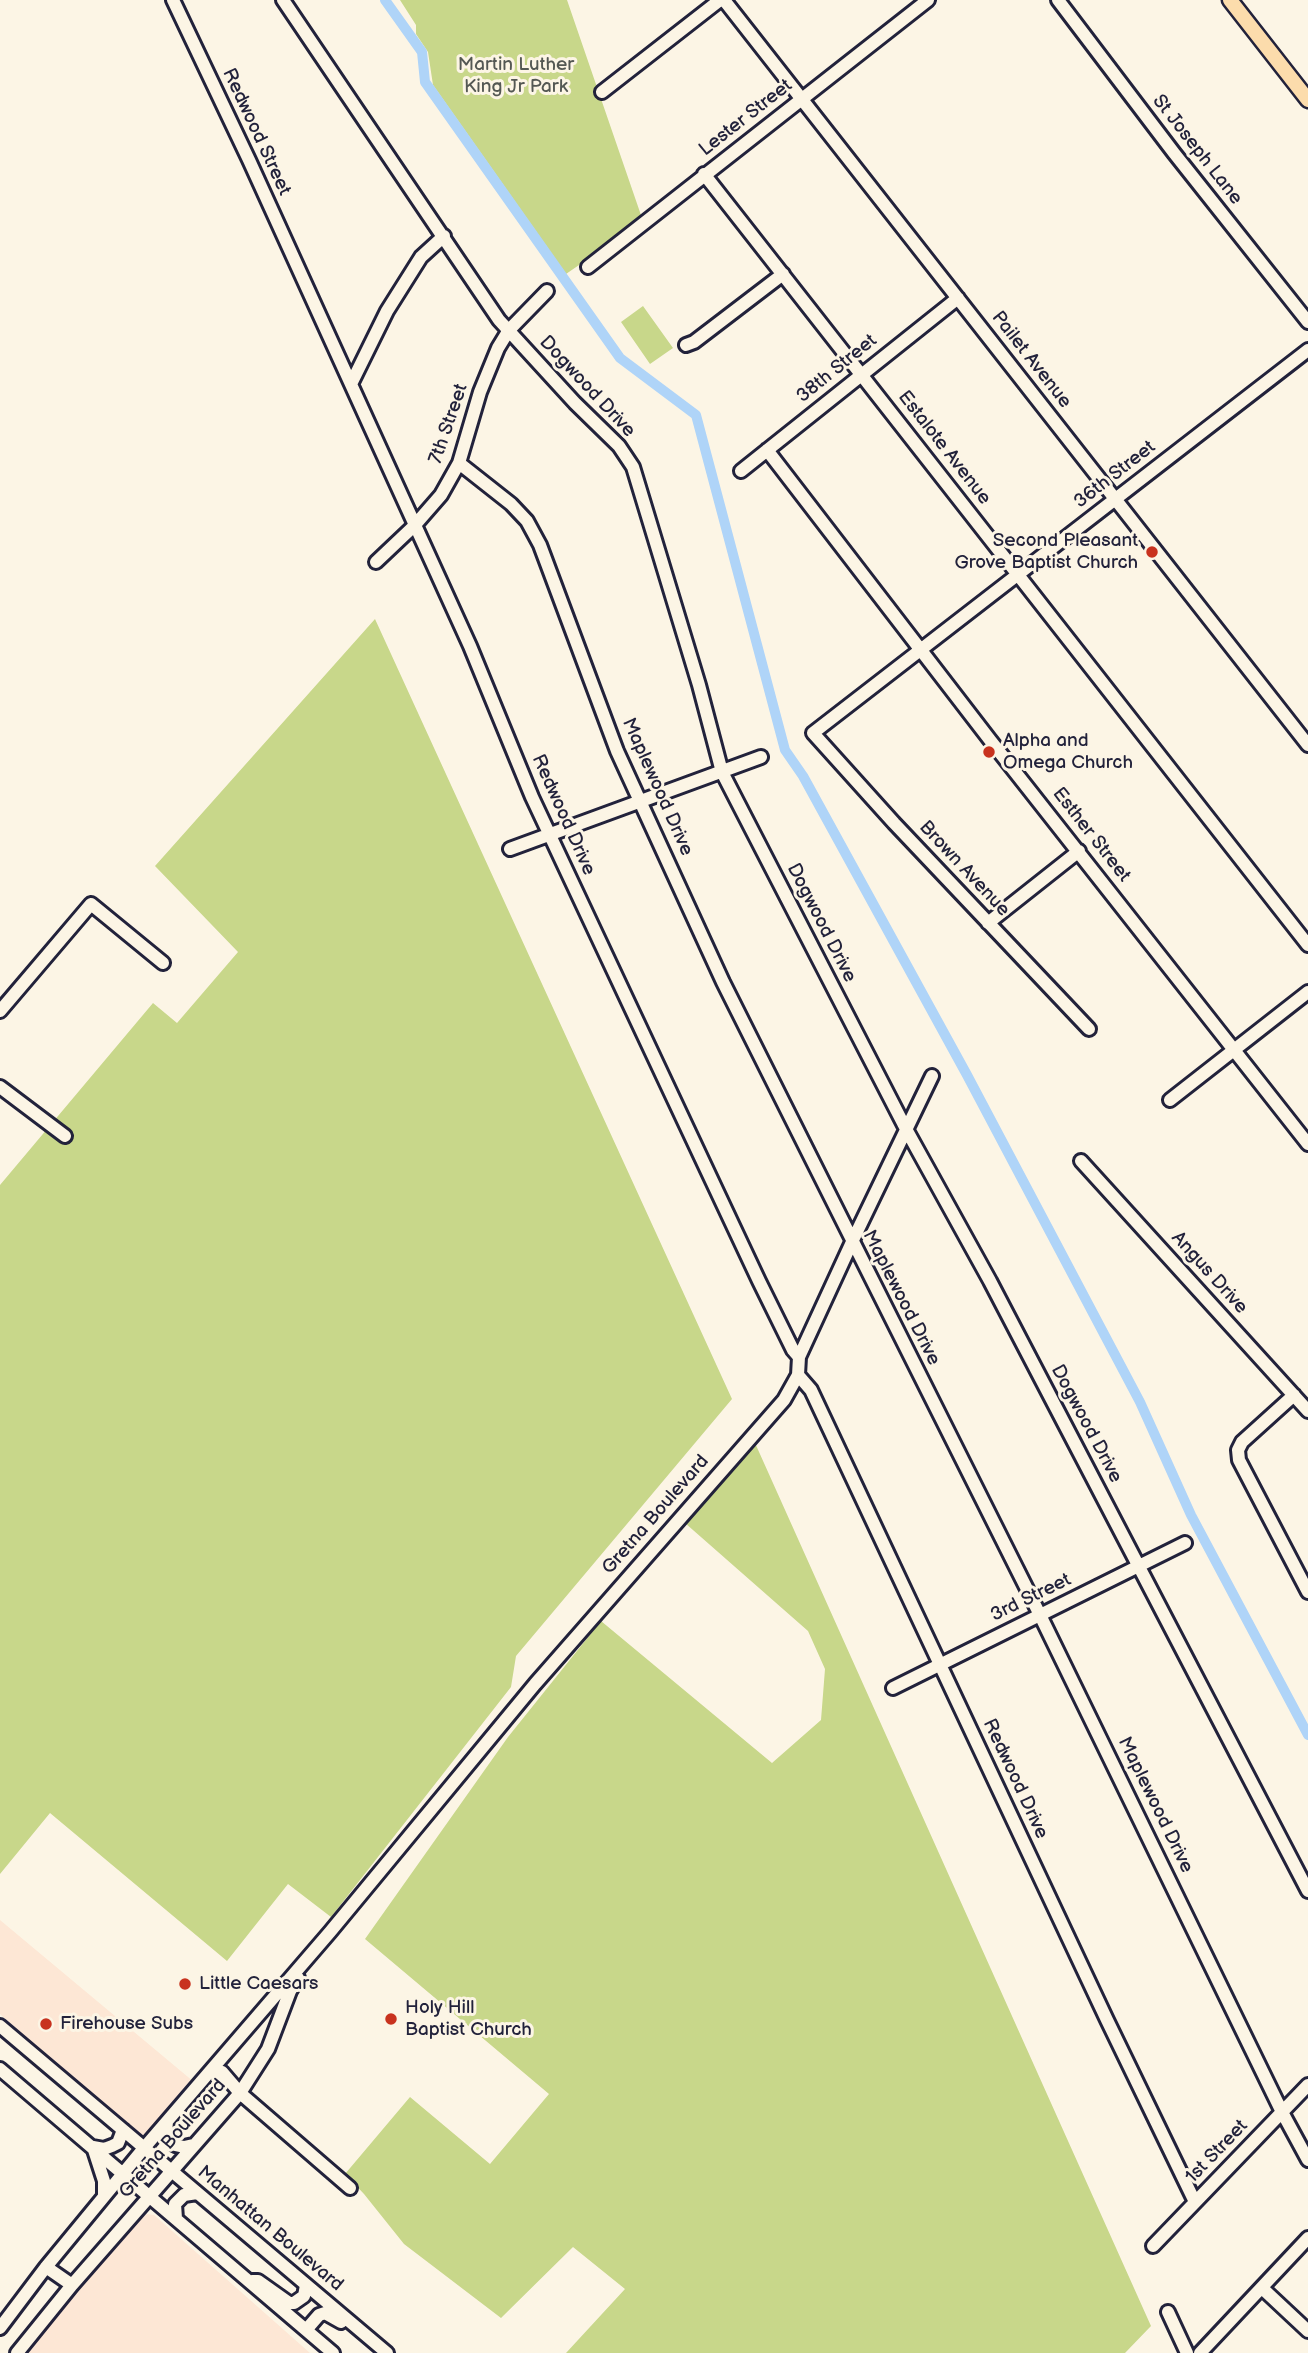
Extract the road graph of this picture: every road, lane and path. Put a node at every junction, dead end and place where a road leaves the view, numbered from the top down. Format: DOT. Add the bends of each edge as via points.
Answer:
graph roads {
  1 [pos="173,0"];
  2 [pos="283,0"];
  3 [pos="722,0"];
  4 [pos="928,0"];
  5 [pos="1058,0"];
  6 [pos="1230,0"];
  7 [pos="602,92"];
  8 [pos="802,98"];
  9 [pos="1308,100"];
  10 [pos="704,174"];
  11 [pos="444,236"];
  12 [pos="588,267"];
  13 [pos="783,274"];
  14 [pos="304,281"];
  15 [pos="547,291"];
  16 [pos="958,298"];
  17 [pos="1308,322"];
  18 [pos="509,331"];
  19 [pos="686,345"];
  20 [pos="1308,350"];
  21 [pos="862,374"];
  22 [pos="351,384"];
  23 [pos="767,450"];
  24 [pos="458,463"];
  25 [pos="741,471"];
  26 [pos="1115,499"];
  27 [pos="414,526"];
  28 [pos="376,562"];
  29 [pos="1018,576"];
  30 [pos="921,650"];
  31 [pos="813,733"];
  32 [pos="1308,744"];
  33 [pos="761,757"];
  34 [pos="722,772"];
  35 [pos="641,801"];
  36 [pos="550,835"];
  37 [pos="510,849"];
  38 [pos="1079,851"];
  39 [pos="988,923"];
  40 [pos="1308,945"];
  41 [pos="163,963"];
  42 [pos="1308,992"];
  43 [pos="0,1011"];
  44 [pos="1088,1029"];
  45 [pos="1234,1050"];
  46 [pos="932,1076"];
  47 [pos="0,1087"];
  48 [pos="1170,1100"];
  49 [pos="906,1129"];
  50 [pos="65,1136"];
  51 [pos="1308,1144"];
  52 [pos="1081,1161"];
  53 [pos="852,1242"];
  54 [pos="799,1357"];
  55 [pos="798,1375"];
  56 [pos="1294,1395"];
  57 [pos="1308,1411"];
  58 [pos="1185,1543"];
  59 [pos="1139,1566"];
  60 [pos="1308,1592"];
  61 [pos="1040,1615"];
  62 [pos="940,1665"];
  63 [pos="893,1688"];
  64 [pos="1308,1891"];
  65 [pos="330,1932"];
  66 [pos="0,2027"];
  67 [pos="0,2069"];
  68 [pos="212,2070"];
  69 [pos="1308,2085"];
  70 [pos="240,2092"];
  71 [pos="1282,2112"];
  72 [pos="167,2122"];
  73 [pos="123,2130"];
  74 [pos="193,2145"];
  75 [pos="93,2147"];
  76 [pos="144,2148"];
  77 [pos="1308,2160"];
  78 [pos="171,2170"];
  79 [pos="122,2174"];
  80 [pos="350,2188"];
  81 [pos="197,2193"];
  82 [pos="104,2196"];
  83 [pos="148,2196"];
  84 [pos="1195,2202"];
  85 [pos="176,2219"];
  86 [pos="1308,2238"];
  87 [pos="1153,2246"];
  88 [pos="46,2267"];
  89 [pos="249,2281"];
  90 [pos="72,2285"];
  91 [pos="306,2285"];
  92 [pos="1262,2288"];
  93 [pos="1168,2312"];
  94 [pos="0,2328"];
  95 [pos="306,2330"];
  96 [pos="1308,2331"];
  97 [pos="383,2350"];
  98 [pos="17,2353"];
  99 [pos="333,2353"];
  100 [pos="1187,2353"];
  101 [pos="1200,2353"];
  1 -- 14 [label="street, Redwood Street"];
  2 -- 11 [label="street, Dogwood Drive"];
  3 -- 7 [label="street"];
  3 -- 8 [label="street, Pailet Avenue"];
  4 -- 8 [label="street, Lester Street"];
  5 -- 17 [label="street, St Joseph Lane"];
  6 -- 9 [label="main road"];
  8 -- 10 [label="street, Lester Street"];
  8 -- 16 [label="street, Pailet Avenue"];
  10 -- 12 [label="street, Lester Street"];
  10 -- 13 [label="street, Estalote Avenue"];
  11 -- 18 [label="street, Dogwood Drive"];
  11 -- 22 [label="street" via="421,257 387,311"];
  13 -- 19 [label="street"];
  13 -- 21 [label="street, Estalote Avenue"];
  14 -- 22 [label="street, Redwood Drive"];
  15 -- 18 [label="street, 7th Street"];
  16 -- 21 [label="street, 38th Street"];
  16 -- 26 [label="street, Pailet Avenue"];
  18 -- 24 [label="street, 7th Street" via="480,392"];
  18 -- 34 [label="street, Dogwood Drive" via="619,446 633,467"];
  20 -- 26 [label="street, 36th Street"];
  21 -- 23 [label="street, 38th Street"];
  21 -- 29 [label="street, Estalote Avenue"];
  22 -- 27 [label="street, Redwood Drive"];
  23 -- 25 [label="street, 38th Street"];
  23 -- 30 [label="street, Esther Street"];
  24 -- 27 [label="street, 7th Street" via="441,495"];
  24 -- 35 [label="street, Maplewood Drive" via="511,504 540,545 617,751"];
  26 -- 29 [label="street, 36th Street"];
  26 -- 32 [label="street, Pailet Avenue"];
  27 -- 28 [label="street, 7th Street"];
  27 -- 36 [label="street, Redwood Drive"];
  29 -- 30 [label="street, 36th Street"];
  29 -- 40 [label="street, Estalote Avenue"];
  30 -- 31 [label="street, 36th Street"];
  30 -- 38 [label="street, Esther Street"];
  31 -- 39 [label="street, Brown Avenue"];
  33 -- 34 [label="street"];
  34 -- 35 [label="street"];
  34 -- 49 [label="street, Dogwood Drive"];
  35 -- 36 [label="street"];
  35 -- 53 [label="street, Maplewood Drive" via="723,982"];
  36 -- 37 [label="street"];
  36 -- 54 [label="street, Redwood Drive"];
  38 -- 39 [label="street"];
  38 -- 45 [label="street, Esther Street"];
  39 -- 44 [label="street, Brown Avenue"];
  41 -- 43 [label="street" via="91,904"];
  42 -- 45 [label="street"];
  45 -- 48 [label="street"];
  45 -- 51 [label="street, Esther Street"];
  46 -- 49 [label="street, Gretna Boulevard"];
  47 -- 50 [label="street"];
  49 -- 53 [label="street, Gretna Boulevard"];
  49 -- 59 [label="street, Dogwood Drive"];
  52 -- 56 [label="street, Angus Drive"];
  53 -- 54 [label="street, Gretna Boulevard"];
  53 -- 61 [label="street, Maplewood Drive"];
  54 -- 55 [label="street, Gretna Boulevard"];
  55 -- 62 [label="street, Redwood Drive" via="811,1390"];
  55 -- 65 [label="street, Gretna Boulevard" via="784,1400 535,1684"];
  56 -- 57 [label="street, Angus Drive"];
  56 -- 60 [label="street" via="1238,1450 1239,1460"];
  58 -- 59 [label="street, 3rd Street"];
  59 -- 61 [label="street, 3rd Street"];
  59 -- 64 [label="street, Dogwood Drive"];
  61 -- 62 [label="street, 3rd Street"];
  61 -- 71 [label="street, Maplewood Drive"];
  62 -- 63 [label="street, 3rd Street"];
  62 -- 84 [label="street, Redwood Drive"];
  65 -- 68 [label="street, Gretna Boulevard"];
  65 -- 70 [label="street, Gretna Boulevard" via="290,1991 268,2049"];
  66 -- 73 [label="street, Manhattan Boulevard"];
  67 -- 75 [label="street"];
  68 -- 70 [label="street" via="222,2073"];
  68 -- 72 [label="street, Gretna Boulevard"];
  69 -- 71 [label="street, 1st Street"];
  70 -- 74 [label="street, Gretna Boulevard"];
  70 -- 80 [label="street"];
  71 -- 77 [label="street, Maplewood Drive"];
  71 -- 84 [label="street, 1st Street"];
  72 -- 74 [label="street" via="166,2132 175,2145"];
  72 -- 76 [label="street, Gretna Boulevard"];
  73 -- 75 [label="street" via="112,2147"];
  73 -- 76 [label="street, Manhattan Boulevard"];
  74 -- 78 [label="street, Gretna Boulevard"];
  75 -- 79 [label="street"];
  75 -- 82 [label="street"];
  76 -- 78 [label="street, Manhattan Boulevard"];
  76 -- 79 [label="street, Gretna Boulevard"];
  78 -- 81 [label="street, Manhattan Boulevard"];
  78 -- 83 [label="street, Gretna Boulevard"];
  79 -- 82 [label="street, Gretna Boulevard"];
  79 -- 83 [label="street"];
  81 -- 85 [label="street" via="184,2195 175,2204"];
  81 -- 91 [label="street, Manhattan Boulevard"];
  82 -- 88 [label="street, Gretna Boulevard"];
  83 -- 85 [label="street"];
  83 -- 90 [label="street, Gretna Boulevard"];
  84 -- 87 [label="street, 1st Street"];
  85 -- 89 [label="street"];
  86 -- 92 [label="street"];
  88 -- 90 [label="street"];
  88 -- 94 [label="street, Gretna Boulevard"];
  89 -- 91 [label="street" via="258,2281 295,2303 304,2296"];
  89 -- 95 [label="street"];
  90 -- 98 [label="street, Gretna Boulevard"];
  91 -- 97 [label="street, Manhattan Boulevard"];
  92 -- 96 [label="street"];
  92 -- 101 [label="street"];
  93 -- 100 [label="street"];
  95 -- 97 [label="street" via="325,2313 368,2345"];
  95 -- 99 [label="street"];
}
